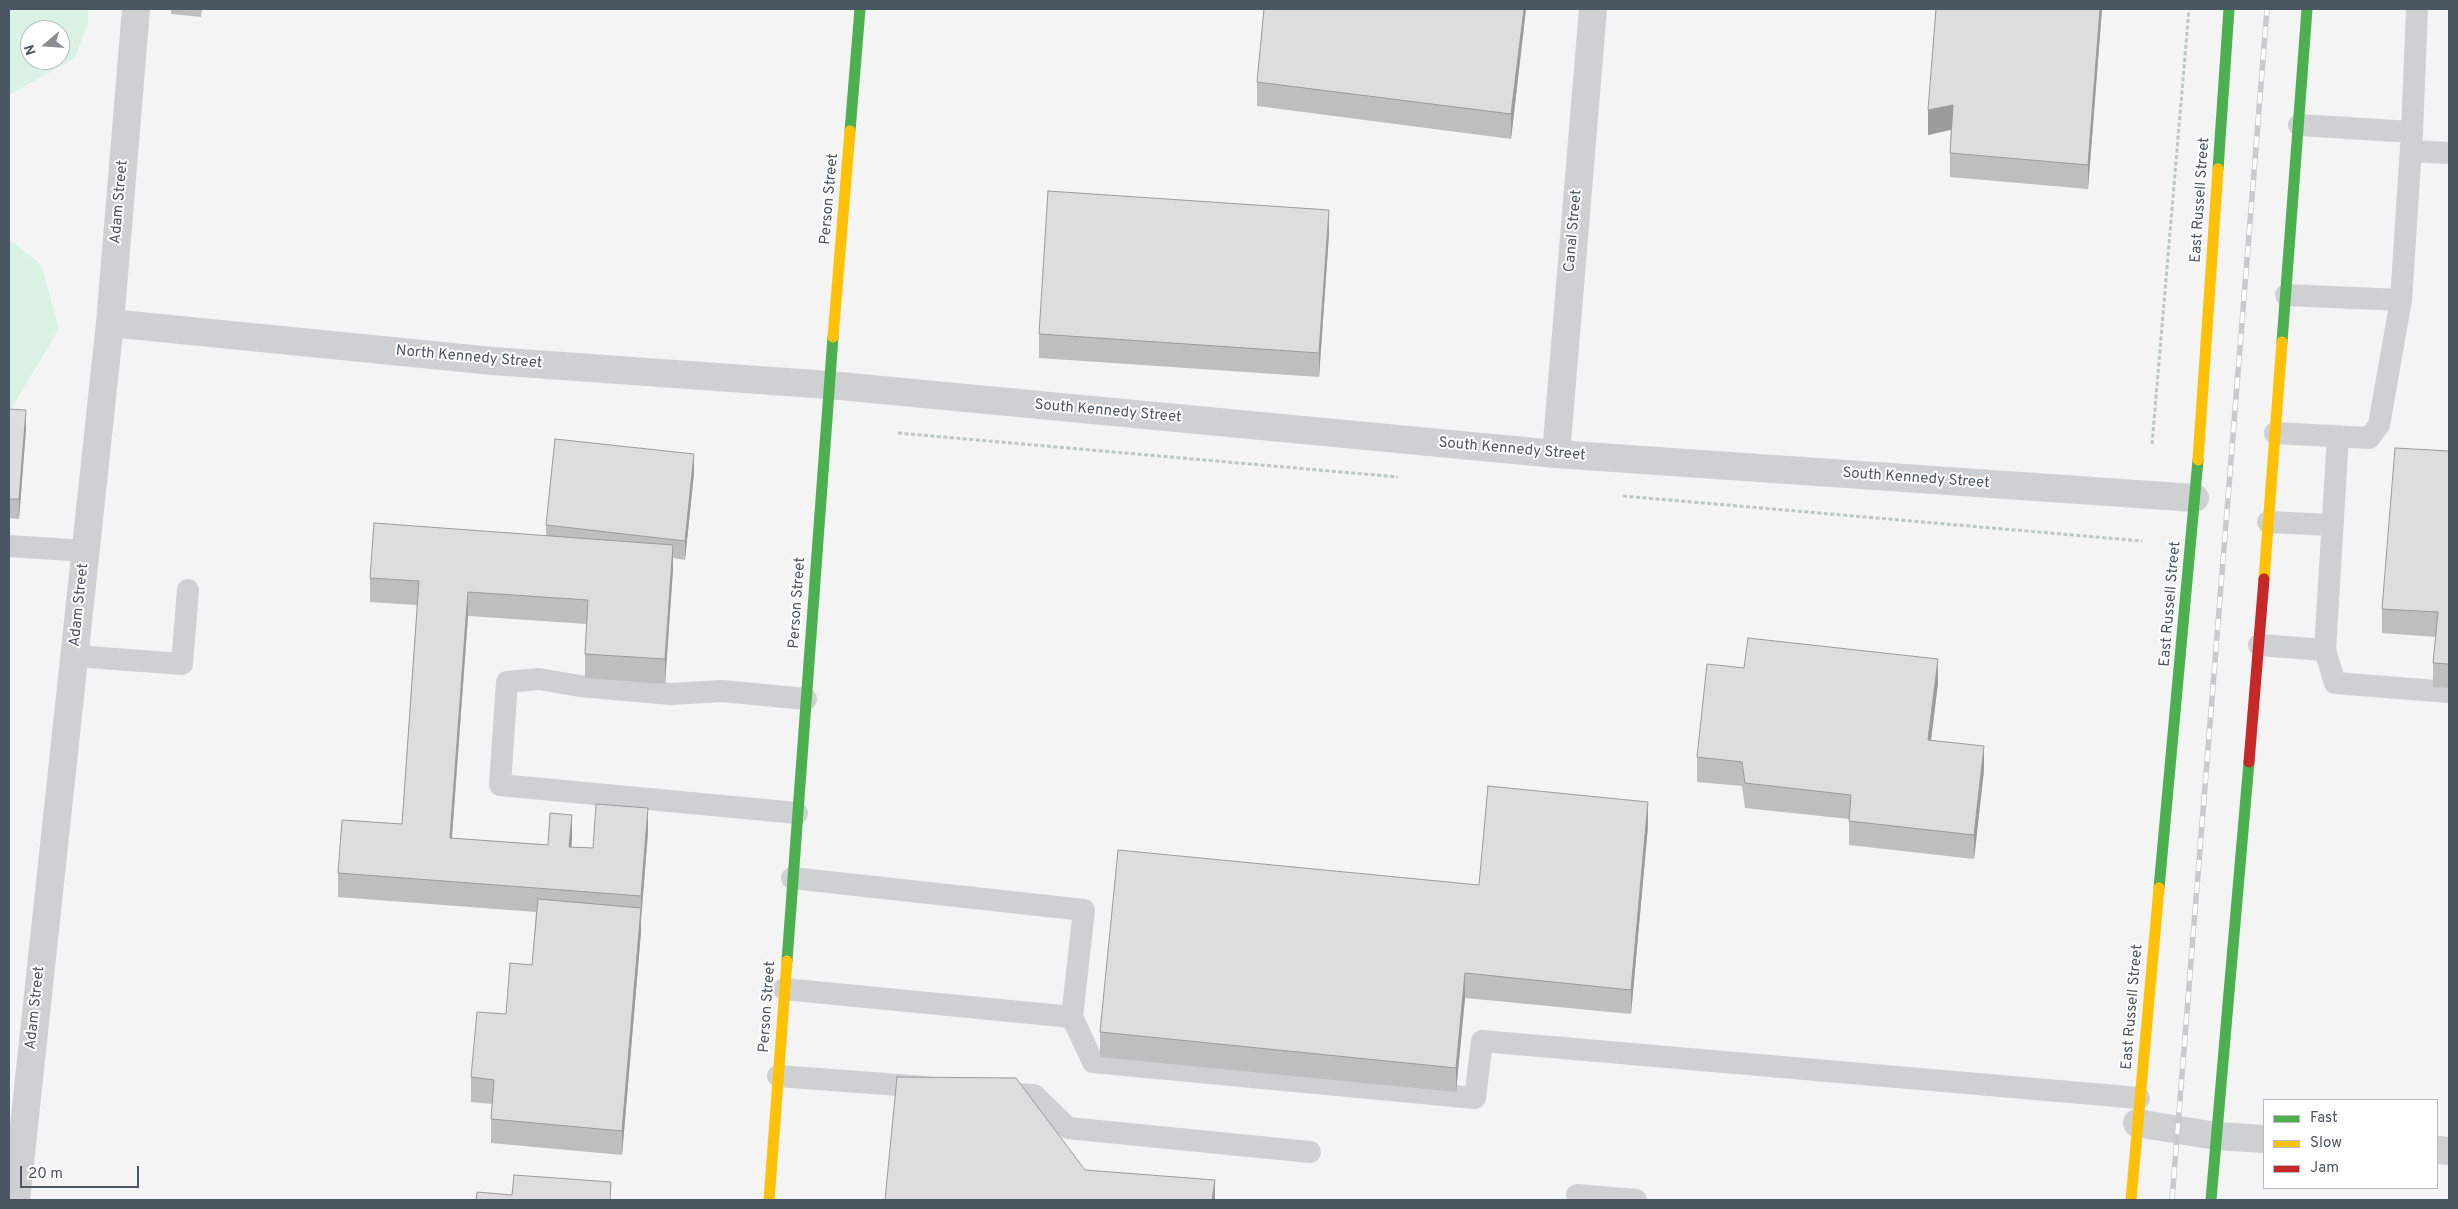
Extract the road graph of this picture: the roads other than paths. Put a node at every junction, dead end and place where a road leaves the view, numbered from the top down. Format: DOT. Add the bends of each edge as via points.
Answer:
graph roads {
  1 [pos="136,9"];
  2 [pos="860,9"];
  3 [pos="1593,9"];
  4 [pos="2229,9"];
  5 [pos="2307,9"];
  6 [pos="2417,9"];
  7 [pos="2298,126"];
  8 [pos="2412,141"];
  9 [pos="2449,153"];
  10 [pos="2286,295"];
  11 [pos="2401,300"];
  12 [pos="110,323"];
  13 [pos="829,385"];
  14 [pos="2275,433"];
  15 [pos="2338,436"];
  16 [pos="1556,454"];
  17 [pos="2195,498"];
  18 [pos="2268,522"];
  19 [pos="2331,525"];
  20 [pos="9,546"];
  21 [pos="86,551"];
  22 [pos="188,590"];
  23 [pos="2259,645"];
  24 [pos="2325,650"];
  25 [pos="75,656"];
  26 [pos="2449,692"];
  27 [pos="806,699"];
  28 [pos="797,812"];
  29 [pos="792,878"];
  30 [pos="784,988"];
  31 [pos="1072,1017"];
  32 [pos="778,1076"];
  33 [pos="949,1089"];
  34 [pos="977,1091"];
  35 [pos="2138,1110"];
  36 [pos="2216,1136"];
  37 [pos="2263,1139"];
  38 [pos="1310,1152"];
  39 [pos="1577,1195"];
  40 [pos="16,1200"];
  41 [pos="768,1200"];
  42 [pos="1636,1200"];
  43 [pos="2131,1200"];
  44 [pos="2211,1200"];
  1 -- 12 [label="street, Adam Street"];
  2 -- 13 [label="main road, Person Street"];
  3 -- 16 [label="street, Canal Street"];
  4 -- 17 [label="main road, East Russell Street"];
  5 -- 7 [label="main road"];
  6 -- 8 [label="lane"];
  7 -- 8 [label="lane"];
  7 -- 10 [label="main road"];
  8 -- 9 [label="lane"];
  8 -- 11 [label="lane"];
  10 -- 11 [label="lane"];
  10 -- 14 [label="main road"];
  11 -- 15 [label="lane" via="2379,426 2369,438"];
  12 -- 13 [label="street, North Kennedy Street" via="493,361"];
  12 -- 21 [label="street, Adam Street"];
  13 -- 16 [label="street, South Kennedy Street"];
  13 -- 27 [label="main road, Person Street"];
  14 -- 15 [label="lane"];
  14 -- 18 [label="main road"];
  15 -- 19 [label="lane"];
  16 -- 17 [label="street, South Kennedy Street"];
  17 -- 35 [label="main road, East Russell Street"];
  18 -- 19 [label="lane"];
  18 -- 23 [label="main road"];
  19 -- 24 [label="lane"];
  20 -- 21 [label="lane"];
  21 -- 25 [label="street, Adam Street"];
  22 -- 25 [label="lane" via="182,664"];
  23 -- 24 [label="lane"];
  23 -- 36 [label="main road"];
  24 -- 26 [label="lane" via="2335,683"];
  25 -- 40 [label="street, Adam Street"];
  27 -- 28 [label="main road, Person Street"];
  27 -- 28 [label="lane" via="722,691 671,694 539,679 507,682 500,785"];
  28 -- 29 [label="main road, Person Street"];
  29 -- 30 [label="main road, Person Street"];
  29 -- 31 [label="lane" via="1084,910"];
  30 -- 31 [label="lane"];
  30 -- 32 [label="main road, Person Street"];
  31 -- 35 [label="lane" via="1093,1062 1474,1098 1482,1041"];
  32 -- 33 [label="lane"];
  32 -- 41 [label="main road, Person Street"];
  34 -- 38 [label="lane" via="1034,1095 1068,1128"];
  35 -- 36 [label="street"];
  35 -- 43 [label="main road, East Russell Street"];
  36 -- 37 [label="street"];
  36 -- 44 [label="main road"];
  39 -- 42 [label="lane"];
}
